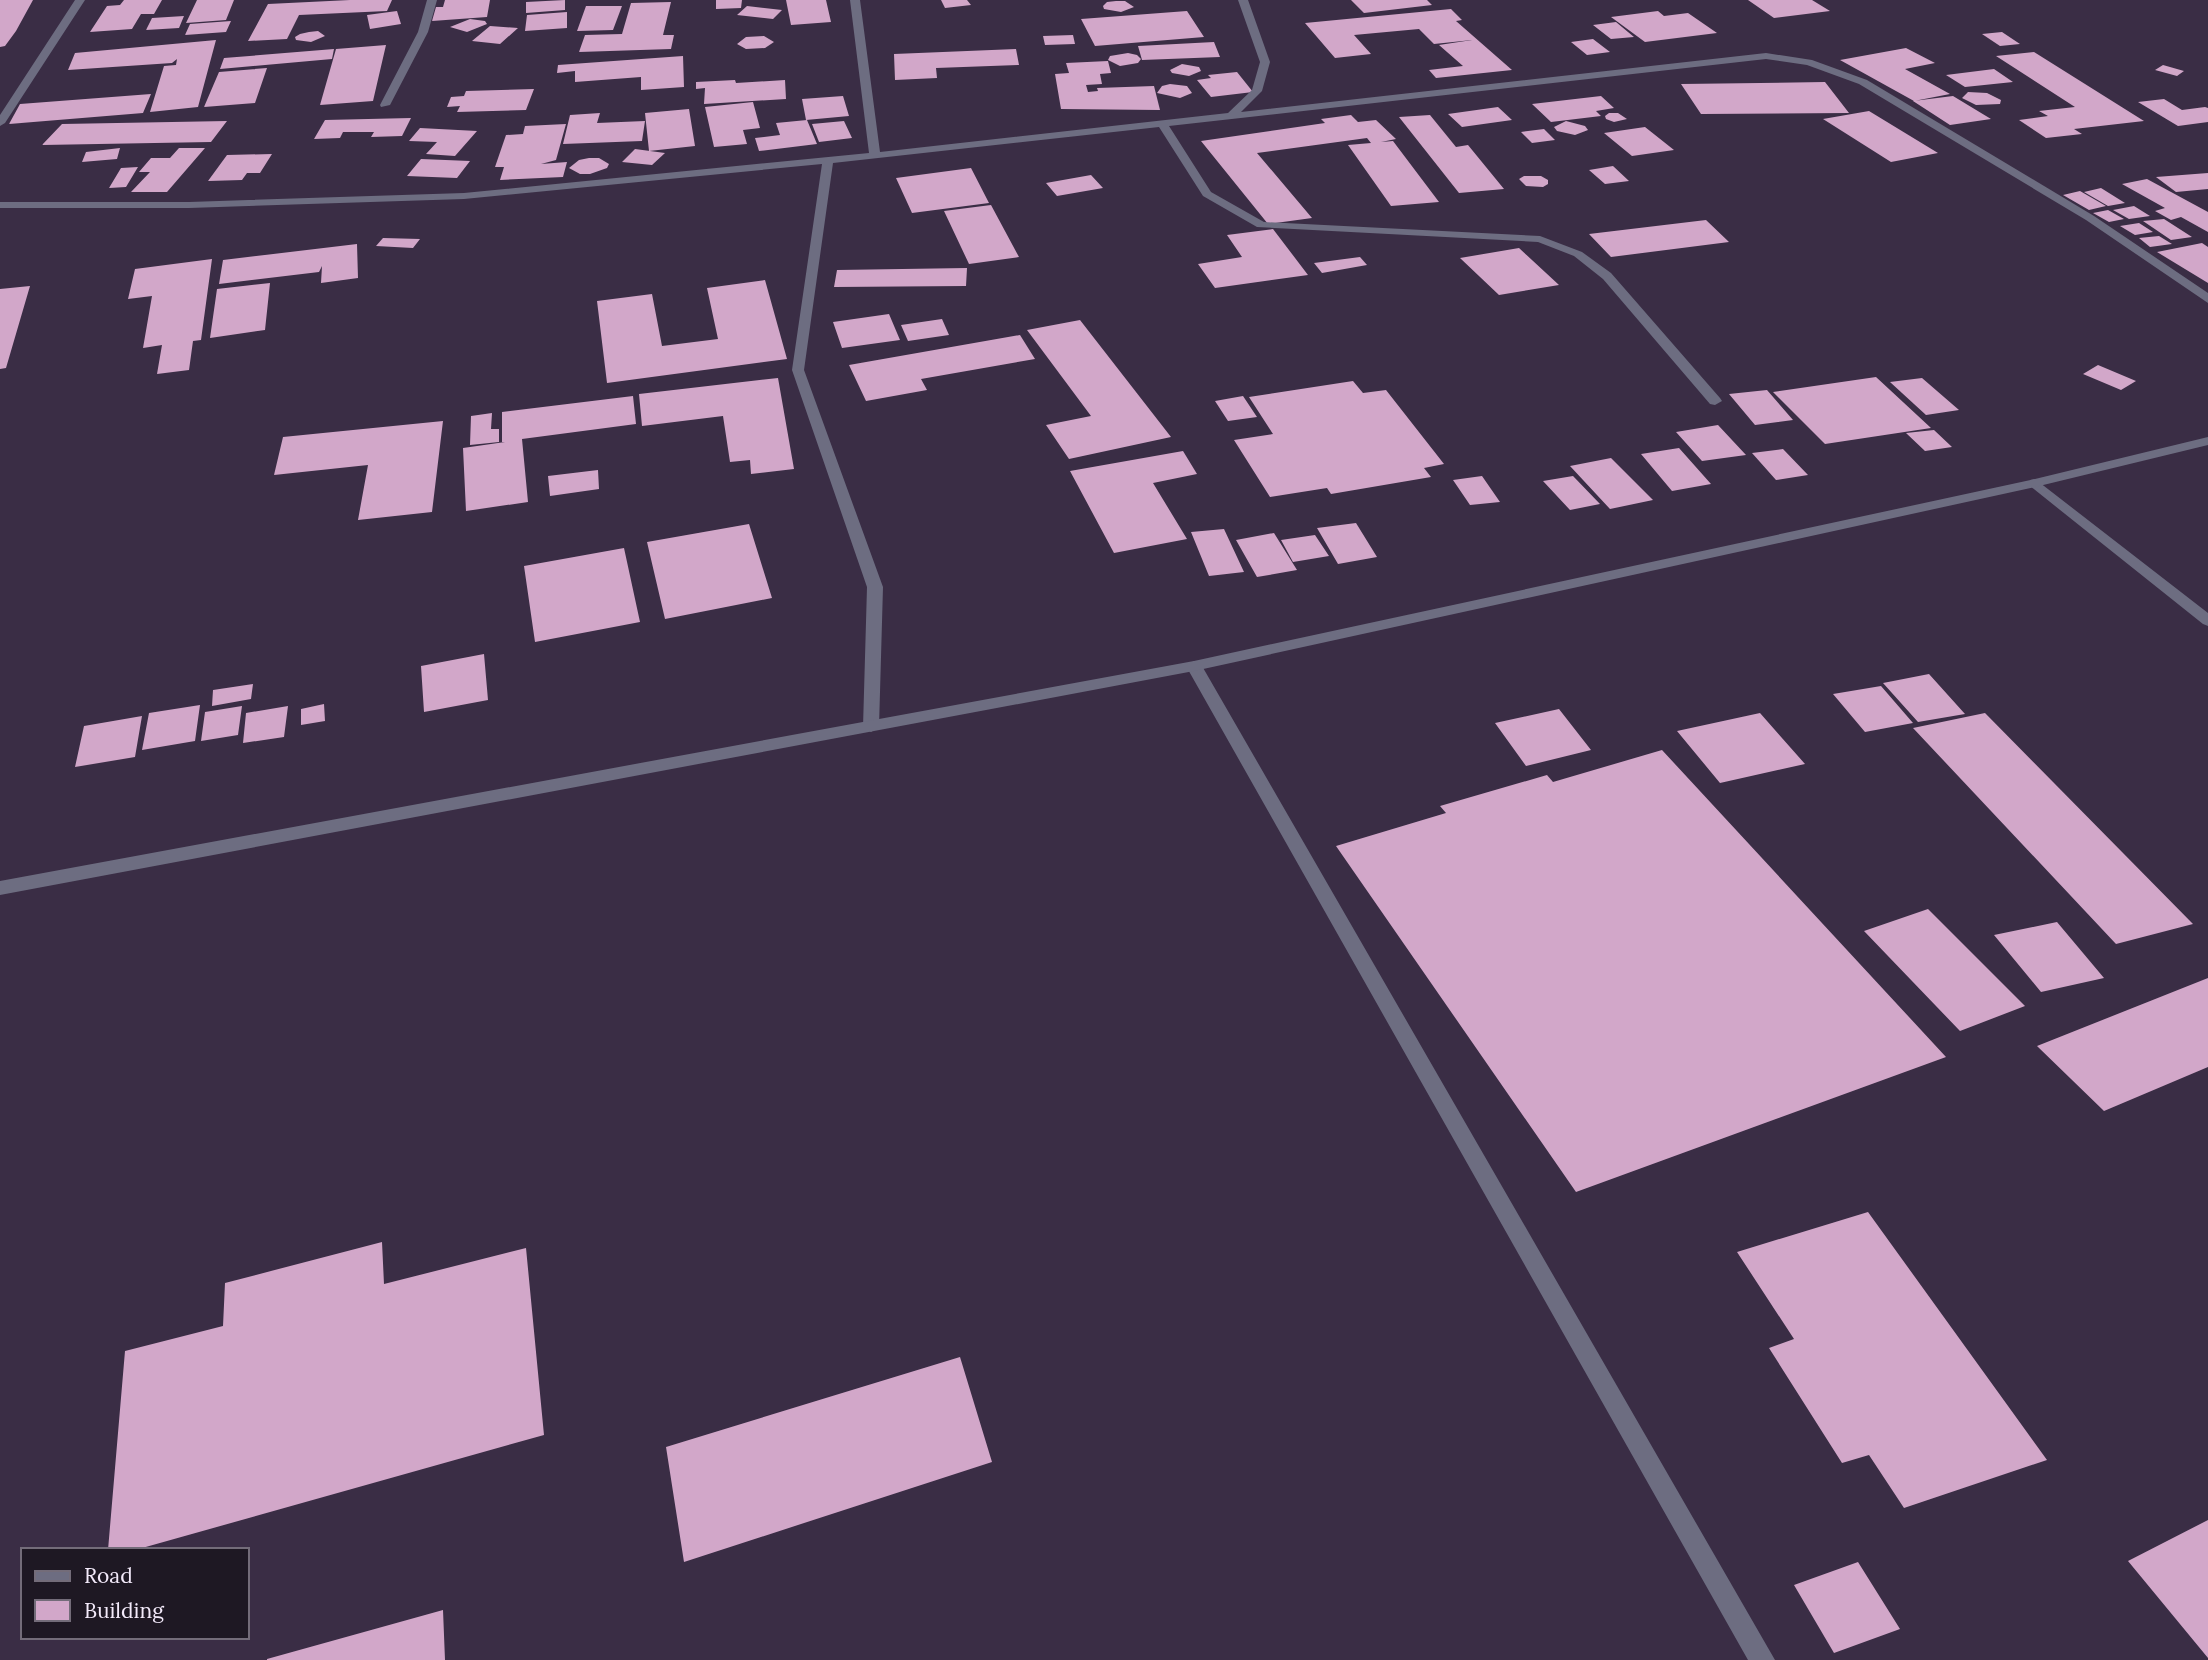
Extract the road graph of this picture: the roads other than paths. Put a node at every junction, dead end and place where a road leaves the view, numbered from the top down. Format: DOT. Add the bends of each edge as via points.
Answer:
graph roads {
  1 [pos="80,0"];
  2 [pos="432,0"];
  3 [pos="855,0"];
  4 [pos="1243,0"];
  5 [pos="385,105"];
  6 [pos="1231,116"];
  7 [pos="0,123"];
  8 [pos="1162,124"];
  9 [pos="875,156"];
  10 [pos="828,161"];
  11 [pos="0,205"];
  12 [pos="2208,299"];
  13 [pos="1715,401"];
  14 [pos="2208,441"];
  15 [pos="2035,483"];
  16 [pos="2208,621"];
  17 [pos="1194,667"];
  18 [pos="871,727"];
  19 [pos="0,888"];
  20 [pos="1762,1660"];
  1 -- 7 [label="street"];
  2 -- 5 [label="street" via="423,32"];
  3 -- 9 [label="street"];
  4 -- 6 [label="street" via="1265,62 1257,91"];
  6 -- 8 [label="street"];
  6 -- 12 [label="street" via="1766,56 1809,61 1863,82 2090,218"];
  8 -- 9 [label="street"];
  8 -- 13 [label="street" via="1208,194 1261,225 1540,239 1578,254 1607,276"];
  9 -- 10 [label="street"];
  10 -- 11 [label="street" via="464,196 189,205"];
  10 -- 18 [label="street" via="799,370 875,587"];
  14 -- 15 [label="street"];
  15 -- 16 [label="street"];
  15 -- 17 [label="street"];
  17 -- 18 [label="street"];
  17 -- 20 [label="street"];
  18 -- 19 [label="street"];
}
